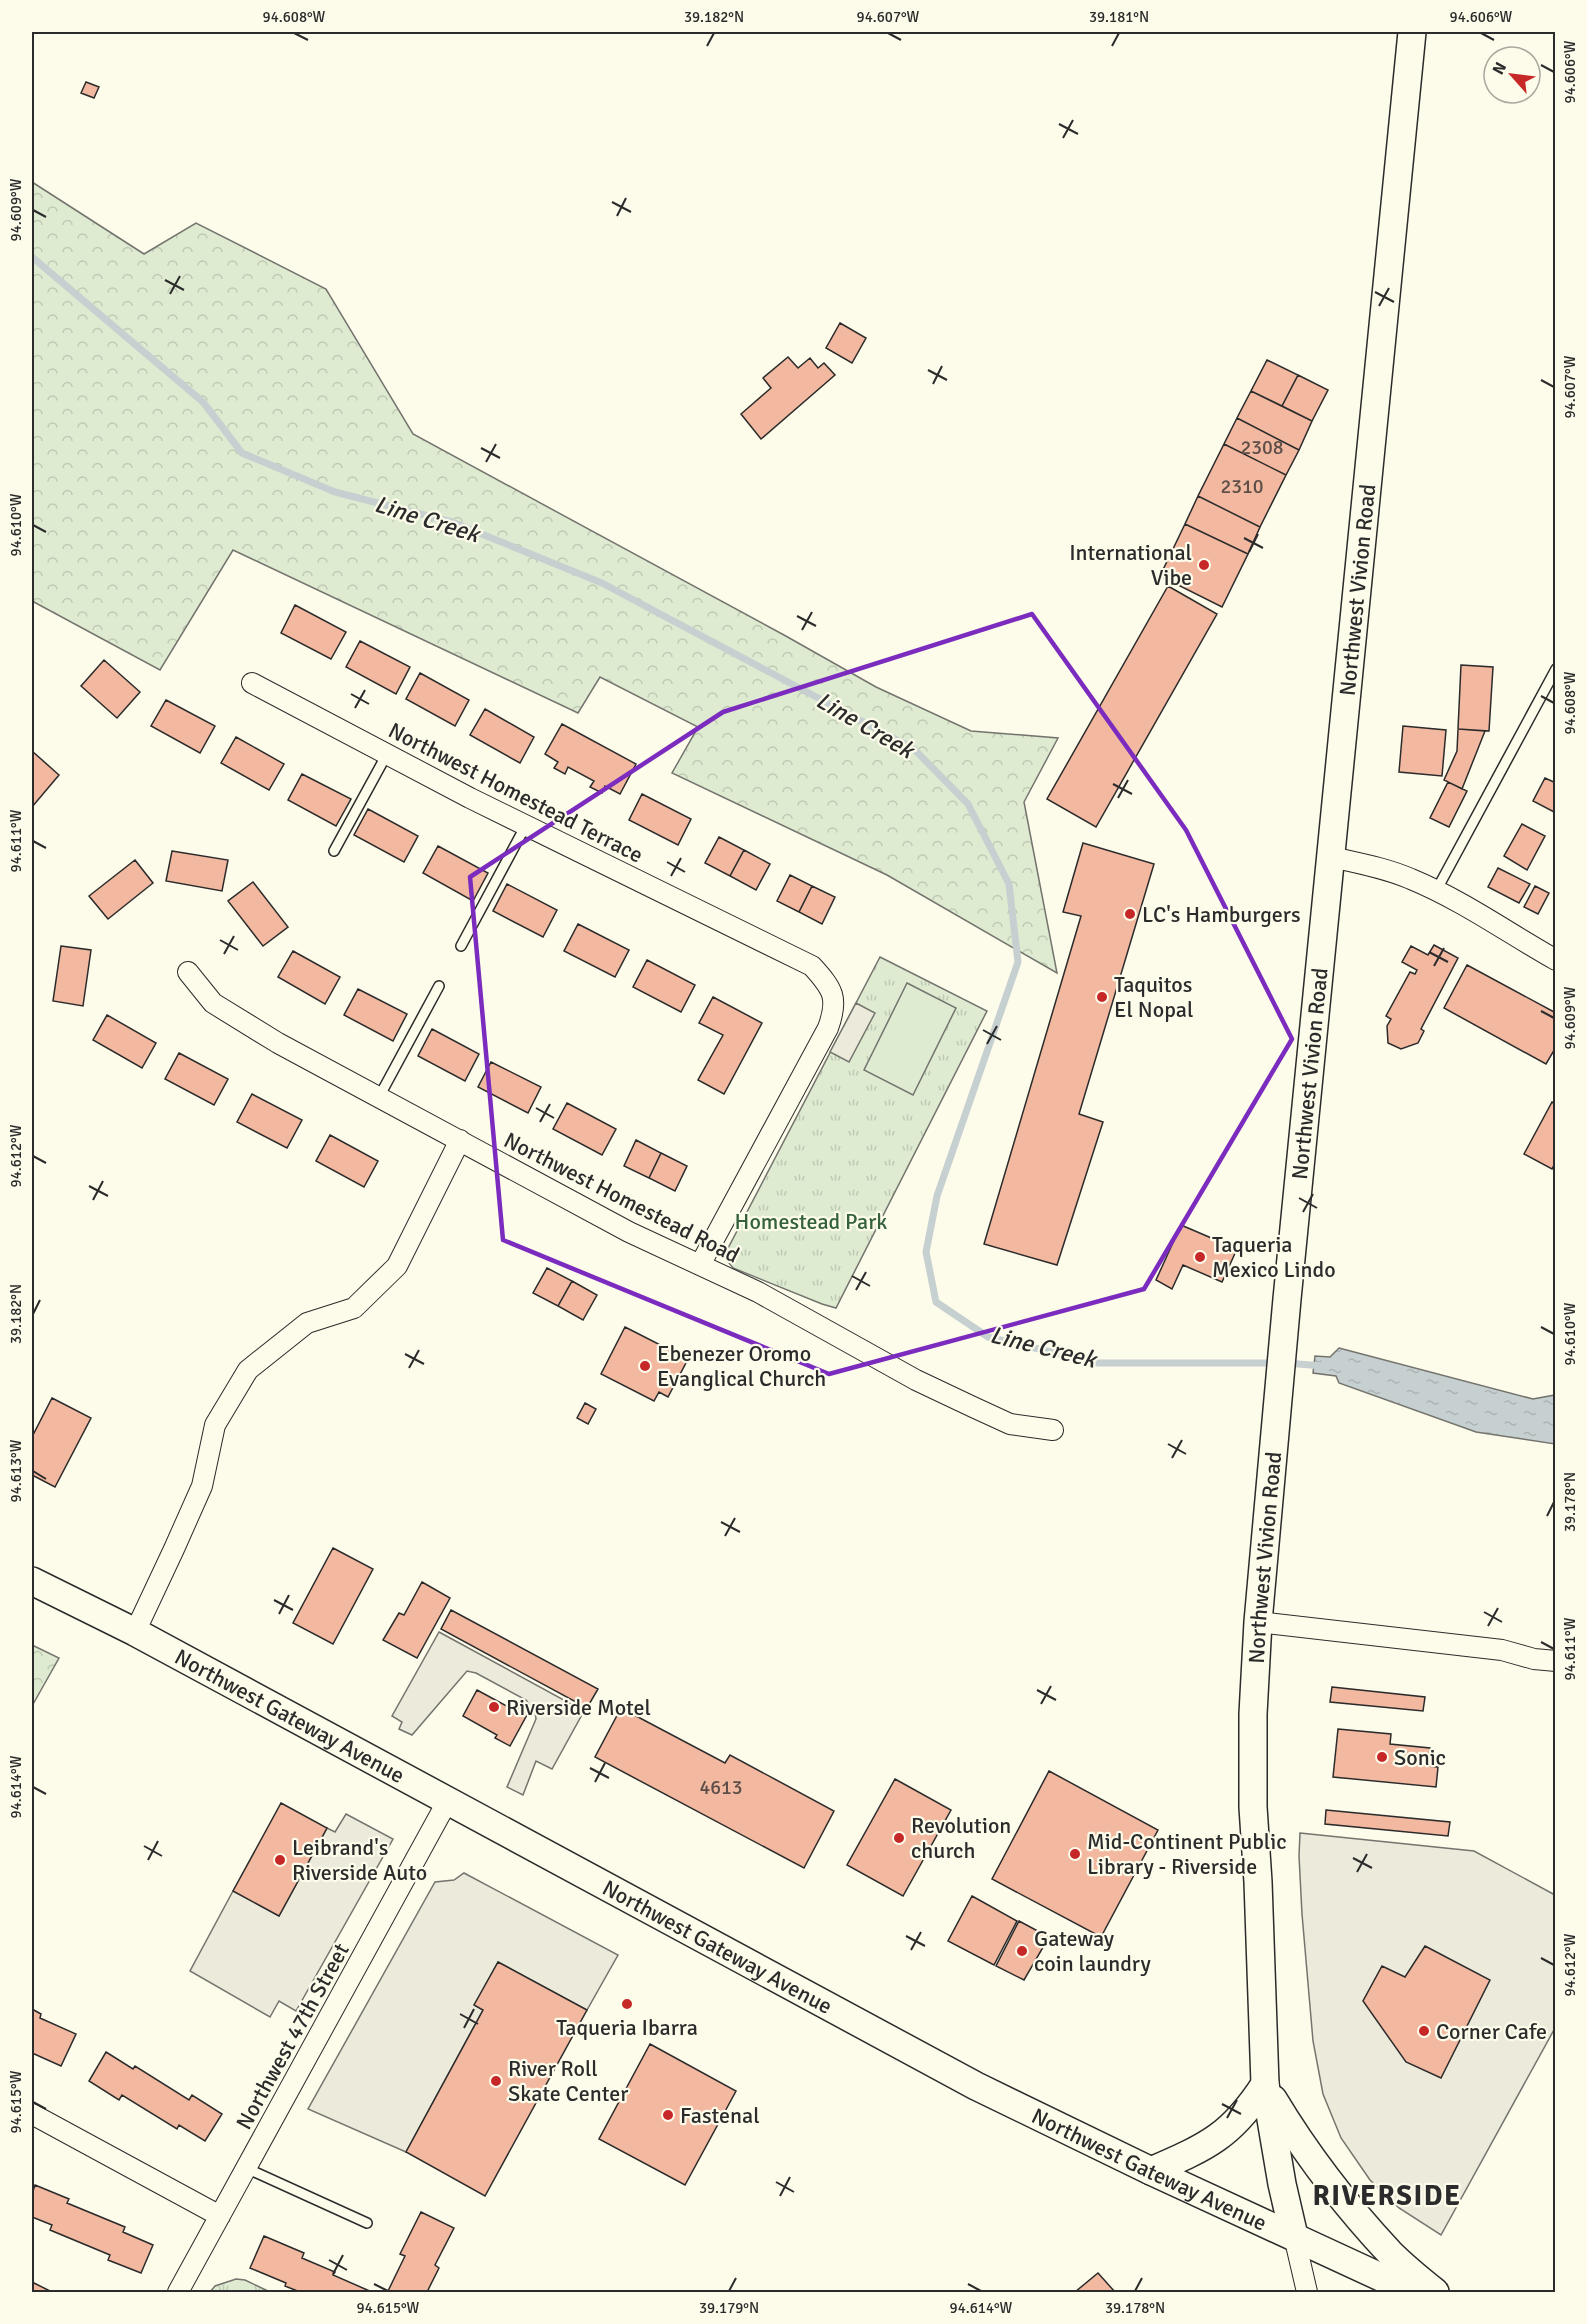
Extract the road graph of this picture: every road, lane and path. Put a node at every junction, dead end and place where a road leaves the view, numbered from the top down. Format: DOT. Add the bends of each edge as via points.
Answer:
graph roads {
  1 [pos="1412,32"];
  2 [pos="1556,669"];
  3 [pos="252,683"];
  4 [pos="387,754"];
  5 [pos="526,825"];
  6 [pos="334,851"];
  7 [pos="1332,857"];
  8 [pos="1436,891"];
  9 [pos="461,946"];
  10 [pos="1556,960"];
  11 [pos="188,972"];
  12 [pos="439,986"];
  13 [pos="379,1097"];
  14 [pos="460,1140"];
  15 [pos="700,1265"];
  16 [pos="1053,1430"];
  17 [pos="32,1581"];
  18 [pos="1258,1622"];
  19 [pos="135,1632"];
  20 [pos="1556,1661"];
  21 [pos="447,1802"];
  22 [pos="1265,2085"];
  23 [pos="32,2114"];
  24 [pos="246,2168"];
  25 [pos="1151,2171"];
  26 [pos="220,2216"];
  27 [pos="367,2223"];
  28 [pos="1294,2236"];
  29 [pos="178,2292"];
  30 [pos="1307,2292"];
  31 [pos="1413,2292"];
  32 [pos="1435,2292"];
  1 -- 7 [label="main road, Northwest Vivion Road"];
  2 -- 8 [label="lane"];
  3 -- 4 [label="street, Northwest Homestead Terrace"];
  4 -- 5 [label="street, Northwest Homestead Terrace"];
  4 -- 6 [label="lane"];
  5 -- 9 [label="lane"];
  5 -- 15 [label="street, Northwest Homestead Terrace" via="812,966 829,984 833,1014 828,1028"];
  7 -- 8 [label="street" via="1410,878"];
  7 -- 18 [label="main road, Northwest Vivion Road"];
  8 -- 10 [label="street"];
  11 -- 13 [label="street, Northwest Homestead Road" via="213,1003"];
  12 -- 13 [label="lane"];
  13 -- 14 [label="street, Northwest Homestead Road"];
  14 -- 15 [label="street, Northwest Homestead Road" via="629,1232"];
  14 -- 19 [label="street" via="397,1266 354,1308 307,1323 248,1370 215,1425 202,1486"];
  15 -- 16 [label="street, Northwest Homestead Road" via="973,1407 1010,1424"];
  17 -- 19 [label="main road, Northwest Gateway Avenue"];
  18 -- 20 [label="street" via="1502,1650"];
  18 -- 22 [label="main road, Northwest Vivion Road" via="1253,1808"];
  19 -- 21 [label="main road, Northwest Gateway Avenue"];
  21 -- 24 [label="street, Northwest 47th Street"];
  21 -- 25 [label="main road, Northwest Gateway Avenue" via="976,2086"];
  22 -- 25 [label="main road" via="1226,2132 1200,2149"];
  22 -- 28 [label="main road, Northwest Vivion Road"];
  22 -- 32 [label="main road" via="1293,2133 1325,2176 1391,2254"];
  23 -- 26 [label="street"];
  24 -- 26 [label="street, Northwest 47th Street"];
  24 -- 27 [label="lane"];
  25 -- 28 [label="main road, Northwest Gateway Avenue"];
  26 -- 29 [label="street, Northwest 47th Street"];
  28 -- 30 [label="street, Northwest Vivion Road"];
  28 -- 31 [label="main road, Northwest Gateway Avenue"];
}
